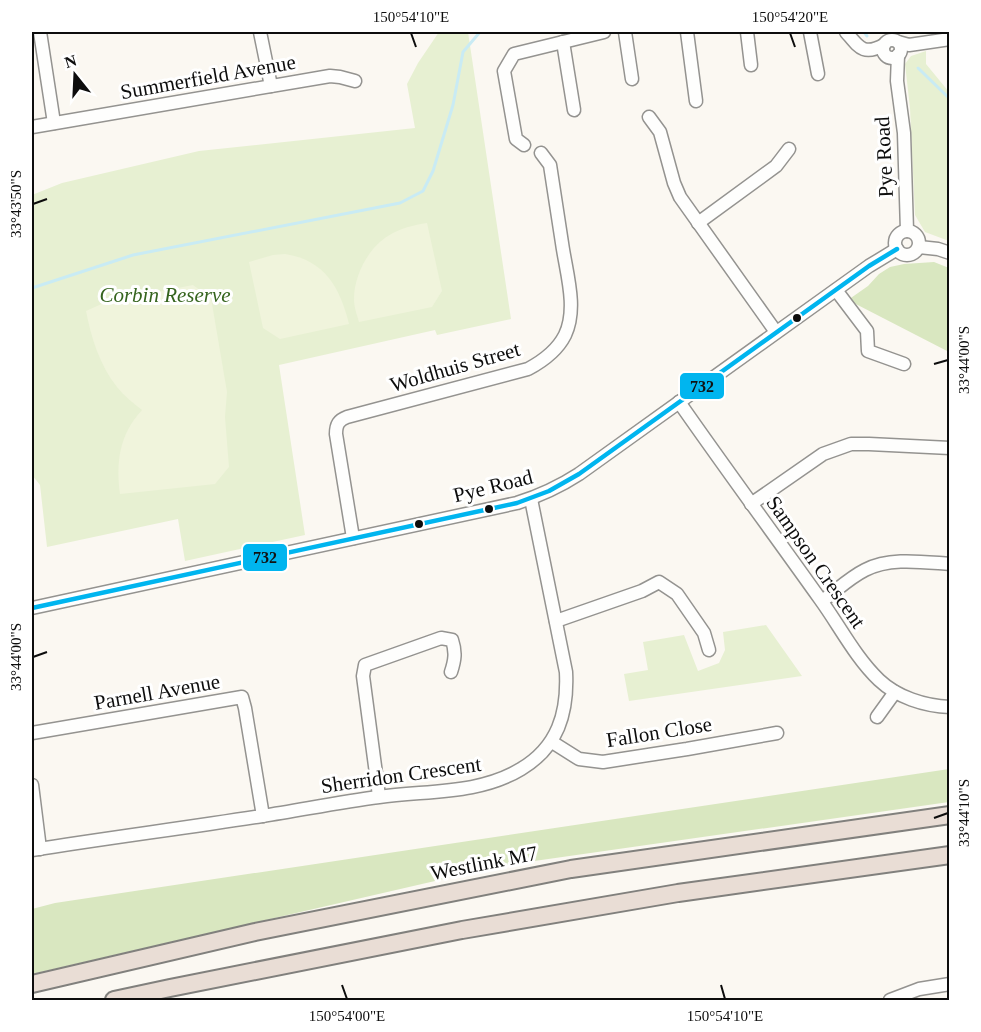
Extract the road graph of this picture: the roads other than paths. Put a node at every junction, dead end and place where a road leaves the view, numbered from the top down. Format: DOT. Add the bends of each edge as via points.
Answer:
graph roads {
  1 [pos="40,32"];
  2 [pos="260,32"];
  3 [pos="604,32"];
  4 [pos="625,32"];
  5 [pos="687,32"];
  6 [pos="747,32"];
  7 [pos="810,32"];
  8 [pos="846,32"];
  9 [pos="950,39"];
  10 [pos="563,42"];
  11 [pos="892,46"];
  12 [pos="751,64"];
  13 [pos="818,74"];
  14 [pos="632,79"];
  15 [pos="356,81"];
  16 [pos="271,86"];
  17 [pos="696,101"];
  18 [pos="574,110"];
  19 [pos="650,117"];
  20 [pos="54,123"];
  21 [pos="32,127"];
  22 [pos="524,145"];
  23 [pos="789,149"];
  24 [pos="541,153"];
  25 [pos="698,223"];
  26 [pos="907,231"];
  27 [pos="919,247"];
  28 [pos="897,249"];
  29 [pos="950,253"];
  30 [pos="836,290"];
  31 [pos="776,332"];
  32 [pos="904,364"];
  33 [pos="679,402"];
  34 [pos="950,448"];
  35 [pos="531,499"];
  36 [pos="751,504"];
  37 [pos="353,538"];
  38 [pos="950,564"];
  39 [pos="822,601"];
  40 [pos="32,608"];
  41 [pos="556,621"];
  42 [pos="709,650"];
  43 [pos="451,672"];
  44 [pos="895,693"];
  45 [pos="950,707"];
  46 [pos="876,717"];
  47 [pos="32,733"];
  48 [pos="777,733"];
  49 [pos="552,742"];
  50 [pos="32,785"];
  51 [pos="379,796"];
  52 [pos="950,815"];
  53 [pos="262,816"];
  54 [pos="36,850"];
  55 [pos="950,855"];
  56 [pos="32,984"];
  57 [pos="950,984"];
  58 [pos="114,1000"];
  59 [pos="890,1000"];
  1 -- 20 [label="street"];
  2 -- 16 [label="street"];
  3 -- 10 [label="street"];
  4 -- 14 [label="street"];
  5 -- 17 [label="street"];
  6 -- 12 [label="street"];
  7 -- 13 [label="street"];
  8 -- 11 [label="street" via="861,48"];
  9 -- 11 [label="street"];
  10 -- 18 [label="street"];
  10 -- 22 [label="street" via="514,54 504,71 516,139"];
  11 -- 26 [label="street, Pye Road" via="904,133"];
  15 -- 16 [label="street, Summerfield Avenue" via="330,76"];
  16 -- 20 [label="street, Summerfield Avenue"];
  19 -- 25 [label="street" via="660,132 680,197"];
  20 -- 21 [label="street, Summerfield Avenue"];
  23 -- 25 [label="street" via="776,166"];
  24 -- 37 [label="street, Woldhuis Street" via="550,165 570,295 565,334 558,346 528,369 334,420"];
  25 -- 31 [label="street"];
  26 -- 27 [label="street" via="917,236"];
  26 -- 28 [label="street" via="897,237"];
  27 -- 28 [label="street" via="911,255"];
  27 -- 29 [label="street"];
  28 -- 30 [label="street, Pye Road"];
  30 -- 31 [label="street, Pye Road"];
  30 -- 32 [label="street" via="867,331 868,351"];
  31 -- 33 [label="street, Pye Road"];
  33 -- 35 [label="street, Pye Road" via="566,483"];
  33 -- 36 [label="street, Sampson Crescent"];
  34 -- 36 [label="street" via="850,444 823,454"];
  35 -- 37 [label="street, Pye Road"];
  35 -- 41 [label="street, Sherridon Crescent"];
  36 -- 39 [label="street, Sampson Crescent"];
  37 -- 40 [label="street, Pye Road"];
  38 -- 39 [label="street" via="877,565 863,570"];
  39 -- 44 [label="street, Sampson Crescent" via="862,660"];
  41 -- 42 [label="street" via="659,582 677,594 704,633"];
  41 -- 49 [label="street, Sherridon Crescent" via="567,688 566,705"];
  43 -- 51 [label="street" via="455,649 452,640 441,638 365,665 363,676"];
  44 -- 45 [label="street, Sampson Crescent"];
  44 -- 46 [label="street"];
  47 -- 53 [label="street, Parnell Avenue" via="242,697"];
  48 -- 49 [label="street, Fallon Close" via="603,762 579,759"];
  49 -- 51 [label="street, Sherridon Crescent" via="521,769 487,784"];
  50 -- 54 [label="street"];
  51 -- 53 [label="street, Sherridon Crescent"];
  52 -- 56 [label="highway, Westlink M7" via="571,869 255,932"];
  53 -- 54 [label="street, Sherridon Crescent"];
  55 -- 58 [label="highway" via="678,893 473,928"];
  57 -- 59 [label="street" via="919,989"];
}
